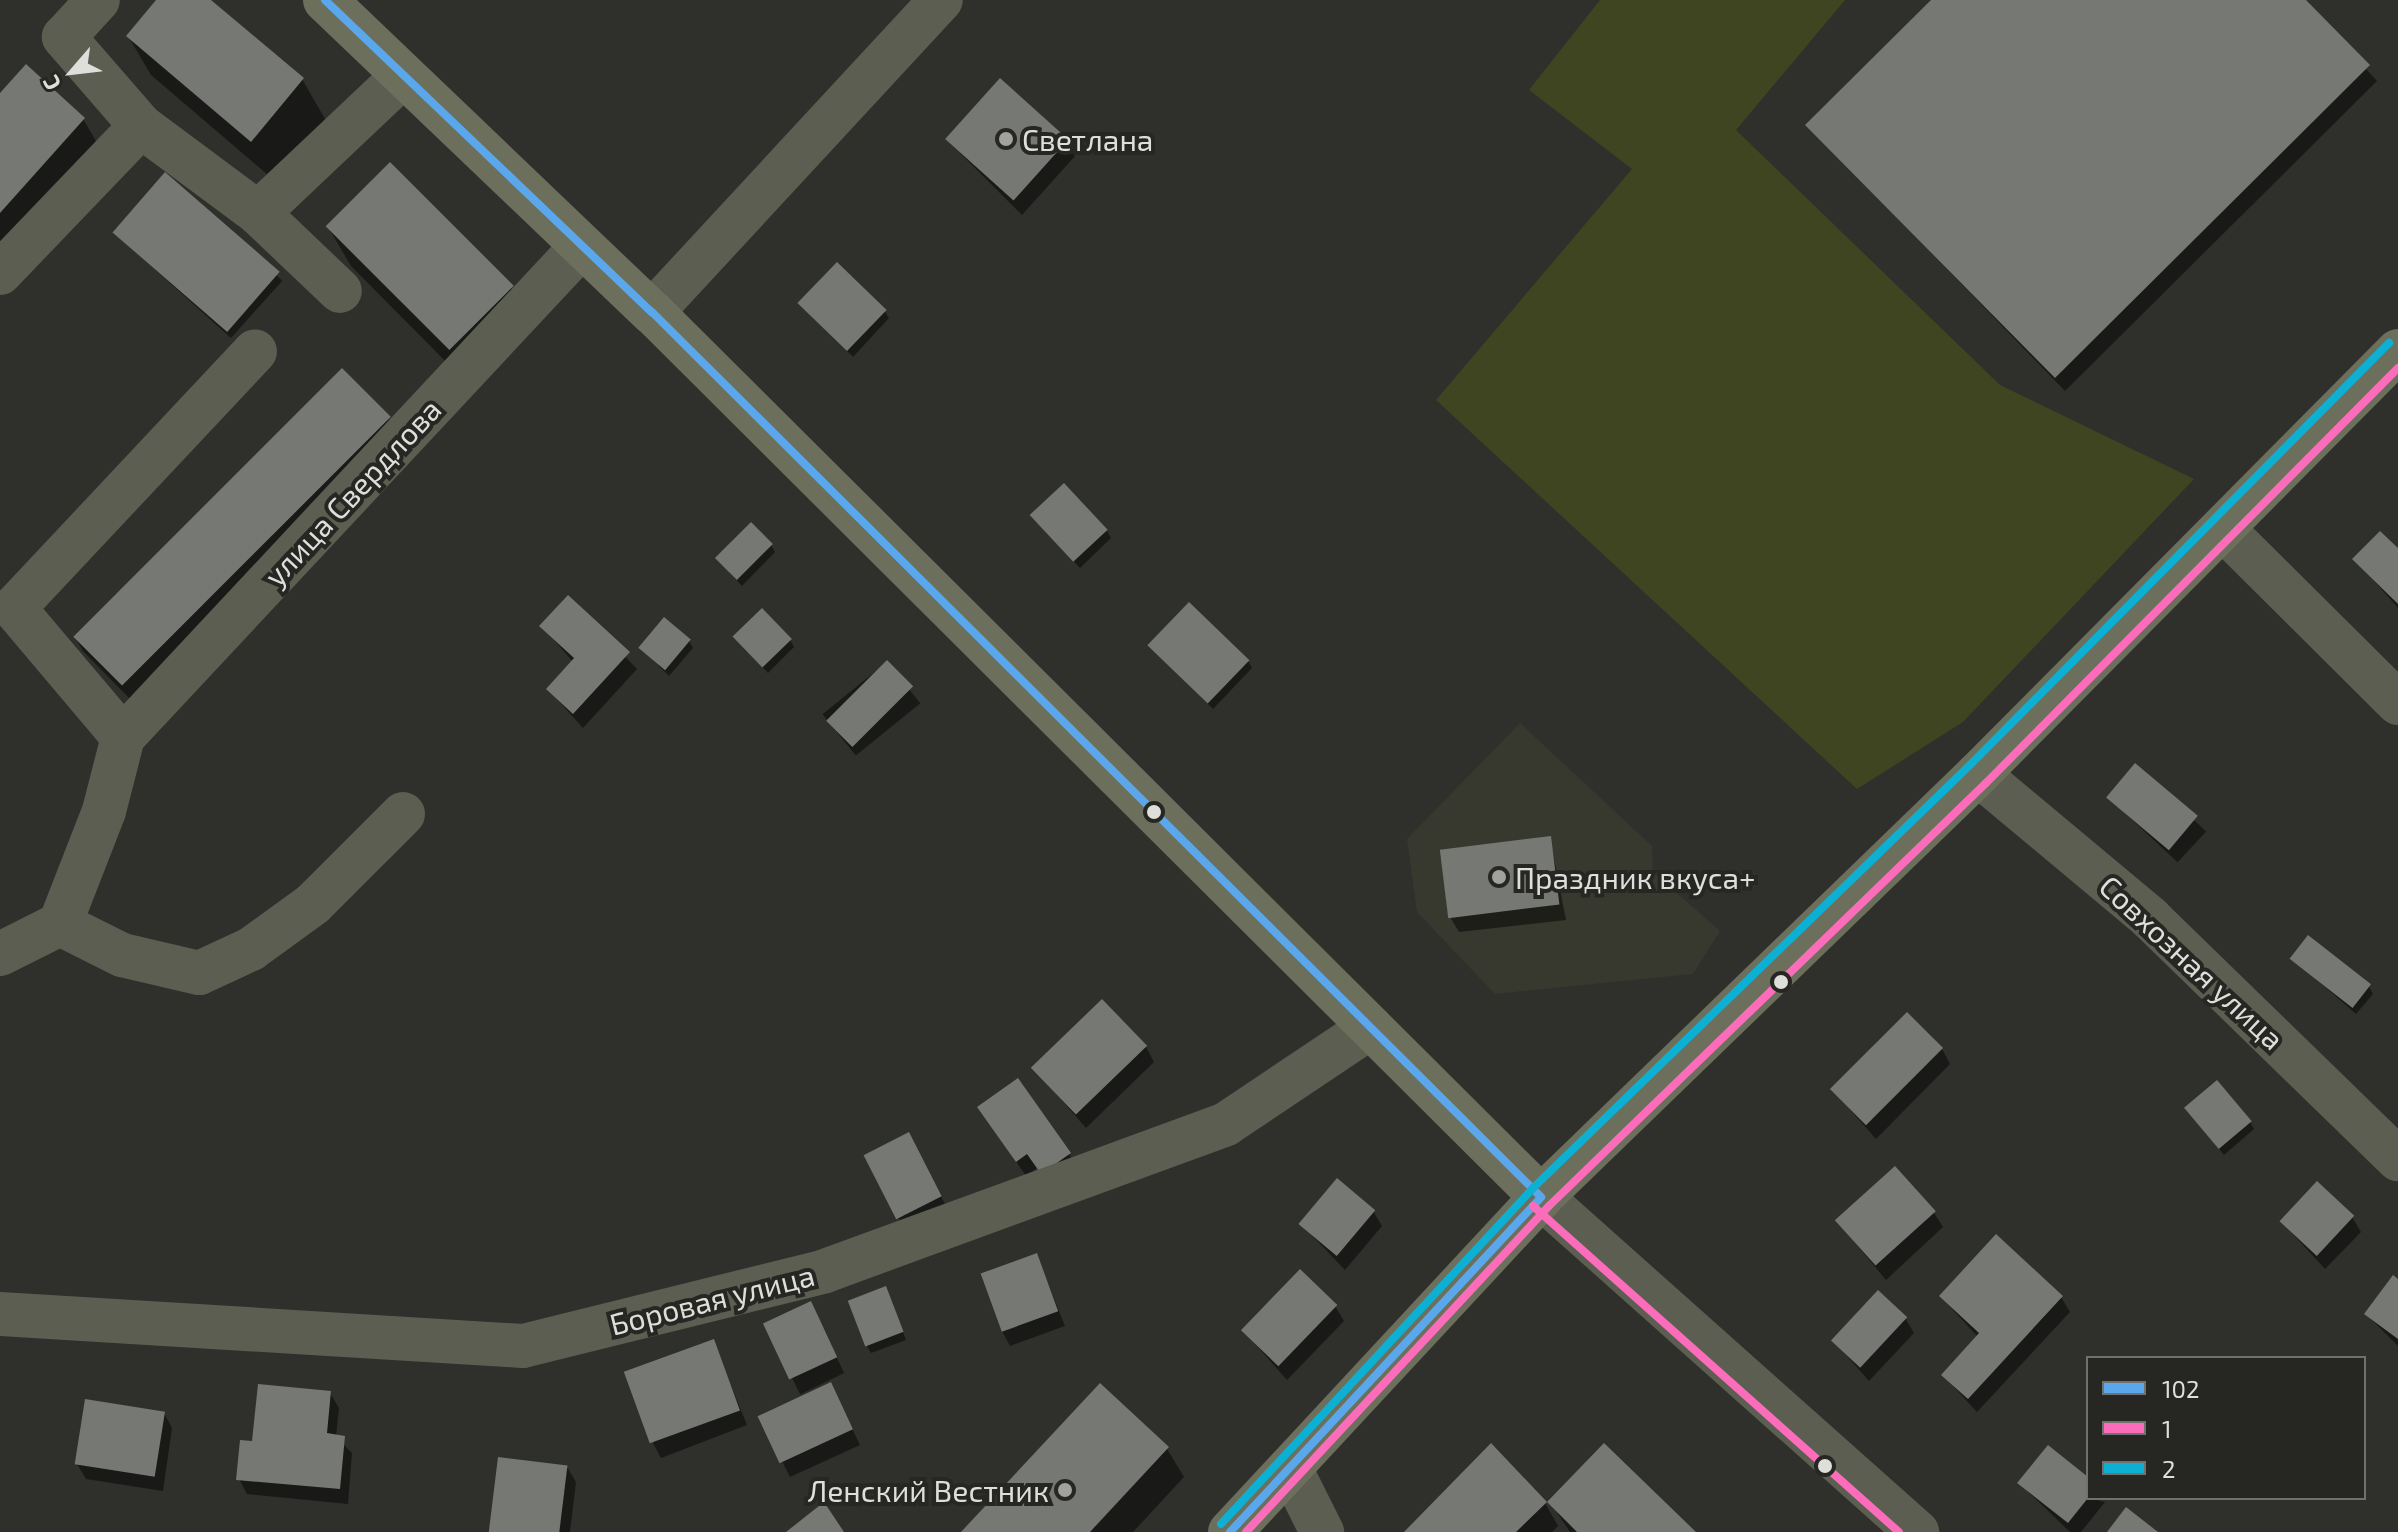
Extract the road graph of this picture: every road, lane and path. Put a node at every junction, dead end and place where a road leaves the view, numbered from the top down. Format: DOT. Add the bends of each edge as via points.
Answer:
graph roads {
  1 [pos="98,0"];
  2 [pos="325,0"];
  3 [pos="941,0"];
  4 [pos="403,76"];
  5 [pos="141,126"];
  6 [pos="258,213"];
  7 [pos="581,247"];
  8 [pos="0,273"];
  9 [pos="340,291"];
  10 [pos="652,312"];
  11 [pos="255,351"];
  12 [pos="2398,351"];
  13 [pos="2223,529"];
  14 [pos="7,604"];
  15 [pos="2398,703"];
  16 [pos="123,737"];
  17 [pos="1978,774"];
  18 [pos="403,814"];
  19 [pos="60,924"];
  20 [pos="0,954"];
  21 [pos="1371,1027"];
  22 [pos="2398,1159"];
  23 [pos="1541,1197"];
  24 [pos="0,1314"];
  25 [pos="1290,1468"];
  26 [pos="1230,1532"];
  27 [pos="1322,1532"];
  28 [pos="1917,1532"];
  1 -- 5 [label="street" via="64,37"];
  2 -- 4 [label="main road"];
  3 -- 10 [label="street"];
  4 -- 6 [label="street"];
  4 -- 7 [label="main road"];
  5 -- 6 [label="street"];
  5 -- 8 [label="street"];
  6 -- 9 [label="street"];
  7 -- 10 [label="main road"];
  7 -- 16 [label="street, улица Свердлова"];
  10 -- 21 [label="main road"];
  11 -- 14 [label="street"];
  12 -- 13 [label="main road"];
  13 -- 15 [label="street"];
  13 -- 17 [label="main road"];
  14 -- 16 [label="street"];
  16 -- 19 [label="street" via="104,811"];
  17 -- 22 [label="street, Совхозная улица" via="2150,918"];
  17 -- 23 [label="main road"];
  18 -- 19 [label="street" via="313,904 251,949 199,973 122,955"];
  19 -- 20 [label="street"];
  21 -- 23 [label="main road"];
  21 -- 24 [label="street, Боровая улица" via="1226,1124 825,1271 523,1346"];
  23 -- 25 [label="main road"];
  23 -- 28 [label="street"];
  25 -- 26 [label="main road"];
  25 -- 27 [label="street"];
}
